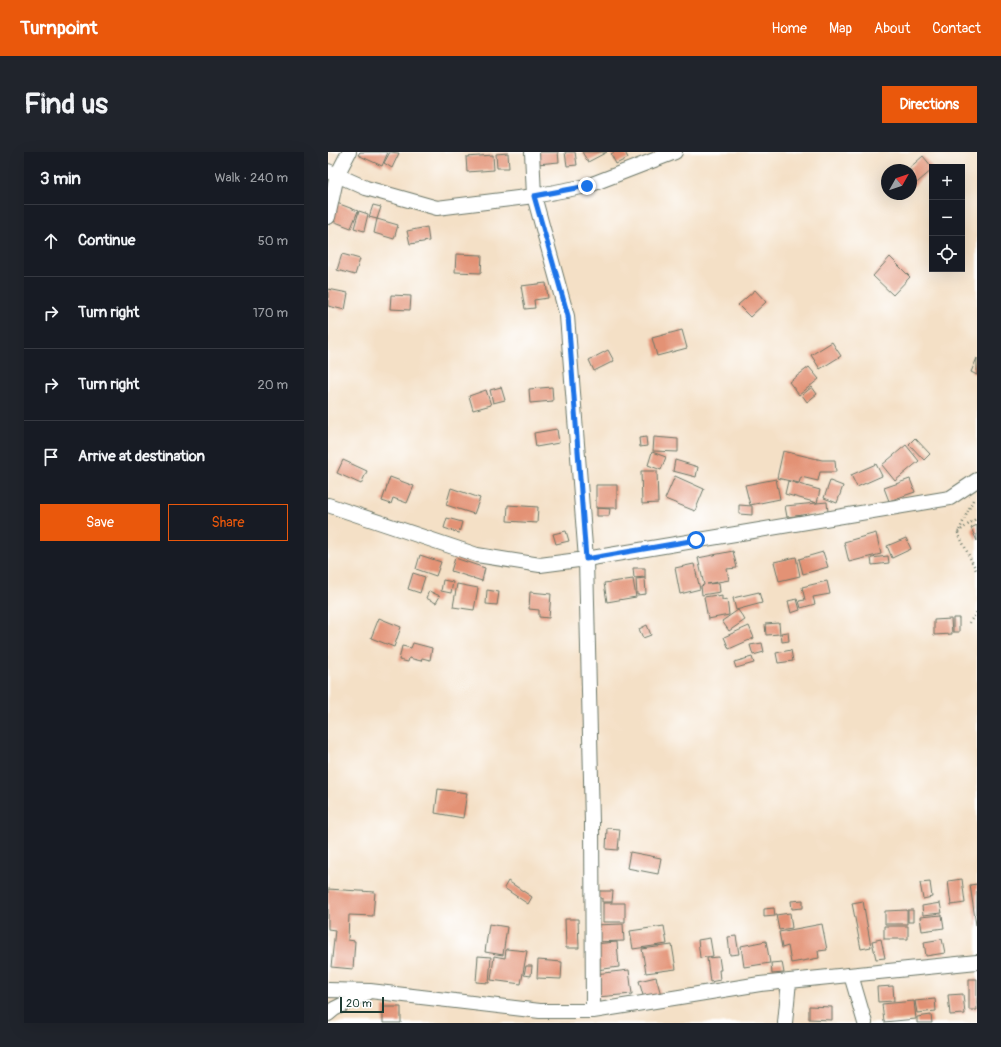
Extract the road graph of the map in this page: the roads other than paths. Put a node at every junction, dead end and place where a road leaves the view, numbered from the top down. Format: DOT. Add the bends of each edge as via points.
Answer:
graph roads {
  1 [pos="350,152"];
  2 [pos="532,152"];
  3 [pos="675,152"];
  4 [pos="333,173"];
  5 [pos="534,196"];
  6 [pos="328,217"];
  7 [pos="977,480"];
  8 [pos="328,505"];
  9 [pos="586,559"];
  10 [pos="977,962"];
  11 [pos="851,975"];
  12 [pos="789,981"];
  13 [pos="328,990"];
  14 [pos="370,991"];
  15 [pos="593,1011"];
  16 [pos="328,1014"];
  17 [pos="785,1023"];
  18 [pos="865,1023"];
  1 -- 4 [label="street"];
  2 -- 5 [label="street"];
  3 -- 5 [label="street" via="587,186"];
  4 -- 5 [label="street" via="366,188 436,208"];
  4 -- 6 [label="street"];
  5 -- 9 [label="street" via="568,316"];
  7 -- 9 [label="street" via="950,498"];
  8 -- 9 [label="street" via="477,555 540,565"];
  9 -- 15 [label="street" via="592,807"];
  10 -- 11 [label="street"];
  11 -- 12 [label="street"];
  11 -- 18 [label="street"];
  12 -- 15 [label="street"];
  12 -- 17 [label="street"];
  13 -- 14 [label="street"];
  14 -- 15 [label="street" via="540,1011"];
  14 -- 16 [label="street"];
}
